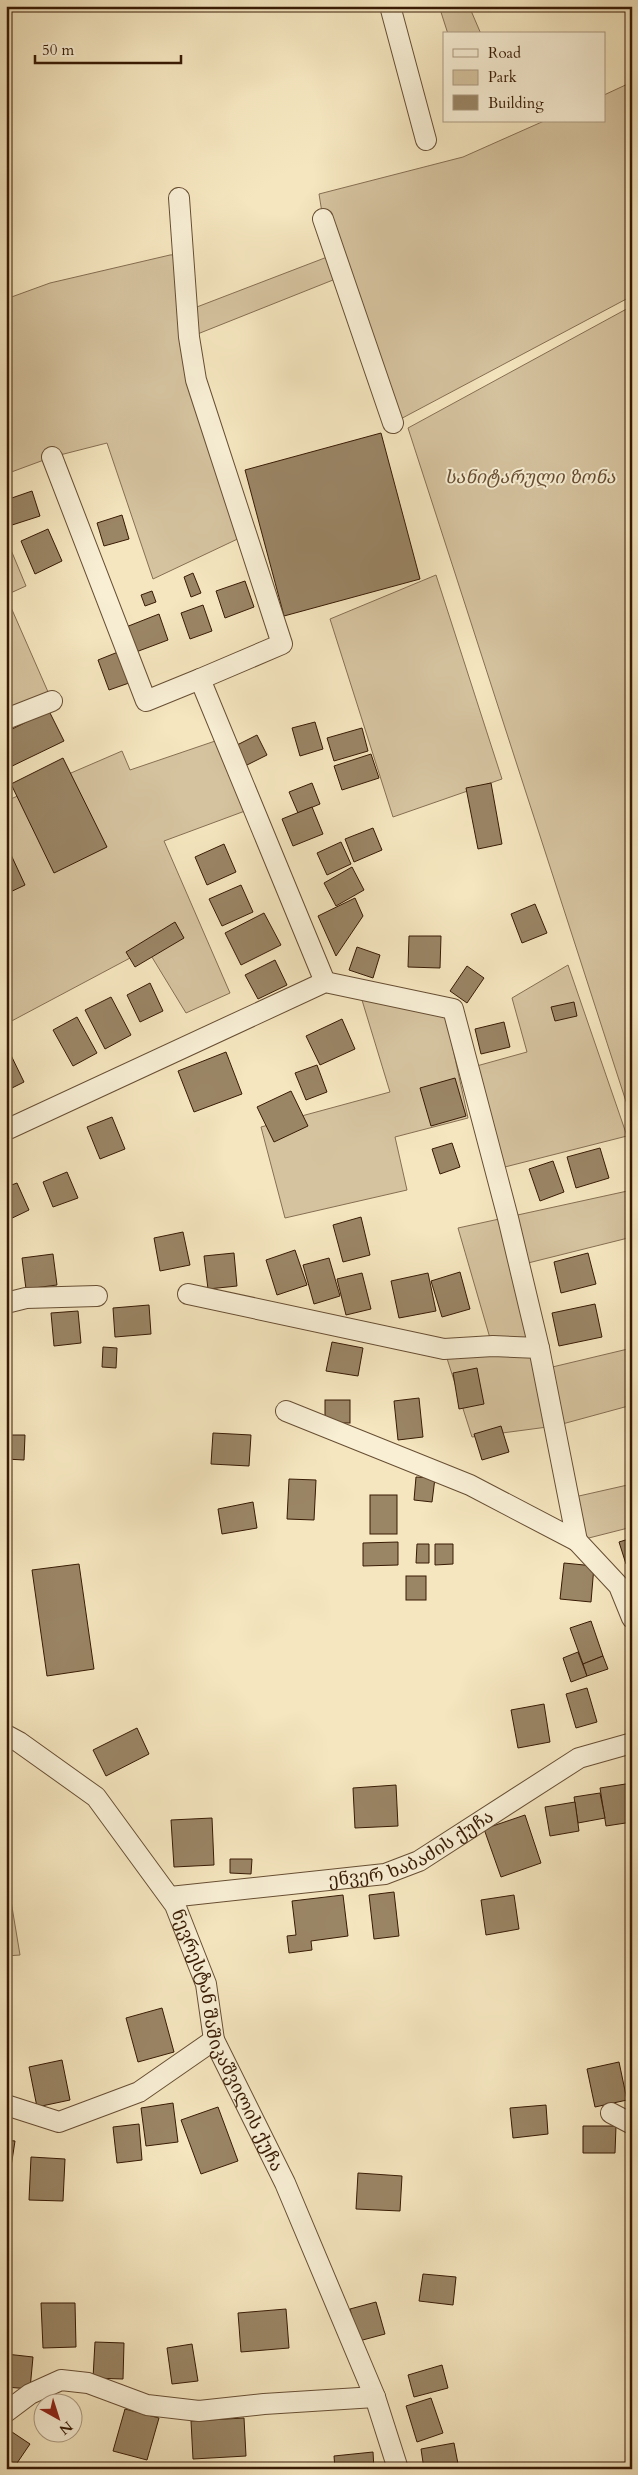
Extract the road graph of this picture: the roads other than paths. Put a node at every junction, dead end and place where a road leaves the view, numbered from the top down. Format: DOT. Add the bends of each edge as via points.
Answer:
graph roads {
  1 [pos="390,6"];
  2 [pos="426,140"];
  3 [pos="179,198"];
  4 [pos="323,219"];
  5 [pos="393,423"];
  6 [pos="52,457"];
  7 [pos="200,679"];
  8 [pos="52,701"];
  9 [pos="6,719"];
  10 [pos="324,982"];
  11 [pos="6,1130"];
  12 [pos="188,1294"];
  13 [pos="97,1296"];
  14 [pos="6,1302"];
  15 [pos="539,1348"];
  16 [pos="286,1411"];
  17 [pos="577,1541"];
  18 [pos="632,1618"];
  19 [pos="6,1735"];
  20 [pos="632,1743"];
  21 [pos="170,1897"];
  22 [pos="214,2040"];
  23 [pos="6,2105"];
  24 [pos="611,2112"];
  25 [pos="632,2124"];
  26 [pos="375,2397"];
  27 [pos="6,2412"];
  28 [pos="398,2469"];
  1 -- 2 [label="street"];
  3 -- 7 [label="street" via="189,337 196,380 282,644"];
  4 -- 5 [label="street"];
  6 -- 7 [label="street" via="146,700"];
  7 -- 10 [label="street"];
  8 -- 9 [label="street"];
  10 -- 11 [label="street"];
  10 -- 15 [label="street" via="453,1009"];
  12 -- 15 [label="street" via="444,1349"];
  13 -- 14 [label="street" via="26,1298"];
  15 -- 17 [label="street"];
  16 -- 17 [label="street" via="470,1485"];
  17 -- 18 [label="street" via="619,1586"];
  19 -- 21 [label="street, ნევრესტან შაშიკაშვილის ქუჩა" via="96,1797"];
  20 -- 21 [label="street, ენვერ ხაბაძის ქუჩა" via="579,1758 419,1861 385,1874"];
  21 -- 22 [label="street, ნევრესტან შაშიკაშვილის ქუჩა" via="206,1984"];
  22 -- 23 [label="street" via="139,2092 59,2122"];
  22 -- 26 [label="street, ნევრესტან შაშიკაშვილის ქუჩა" via="285,2184"];
  24 -- 25 [label="street"];
  26 -- 27 [label="street" via="199,2411 147,2405 88,2383 61,2380 30,2394"];
  26 -- 28 [label="street, ნევრესტან შაშიკაშვილის ქუჩა"];
}
